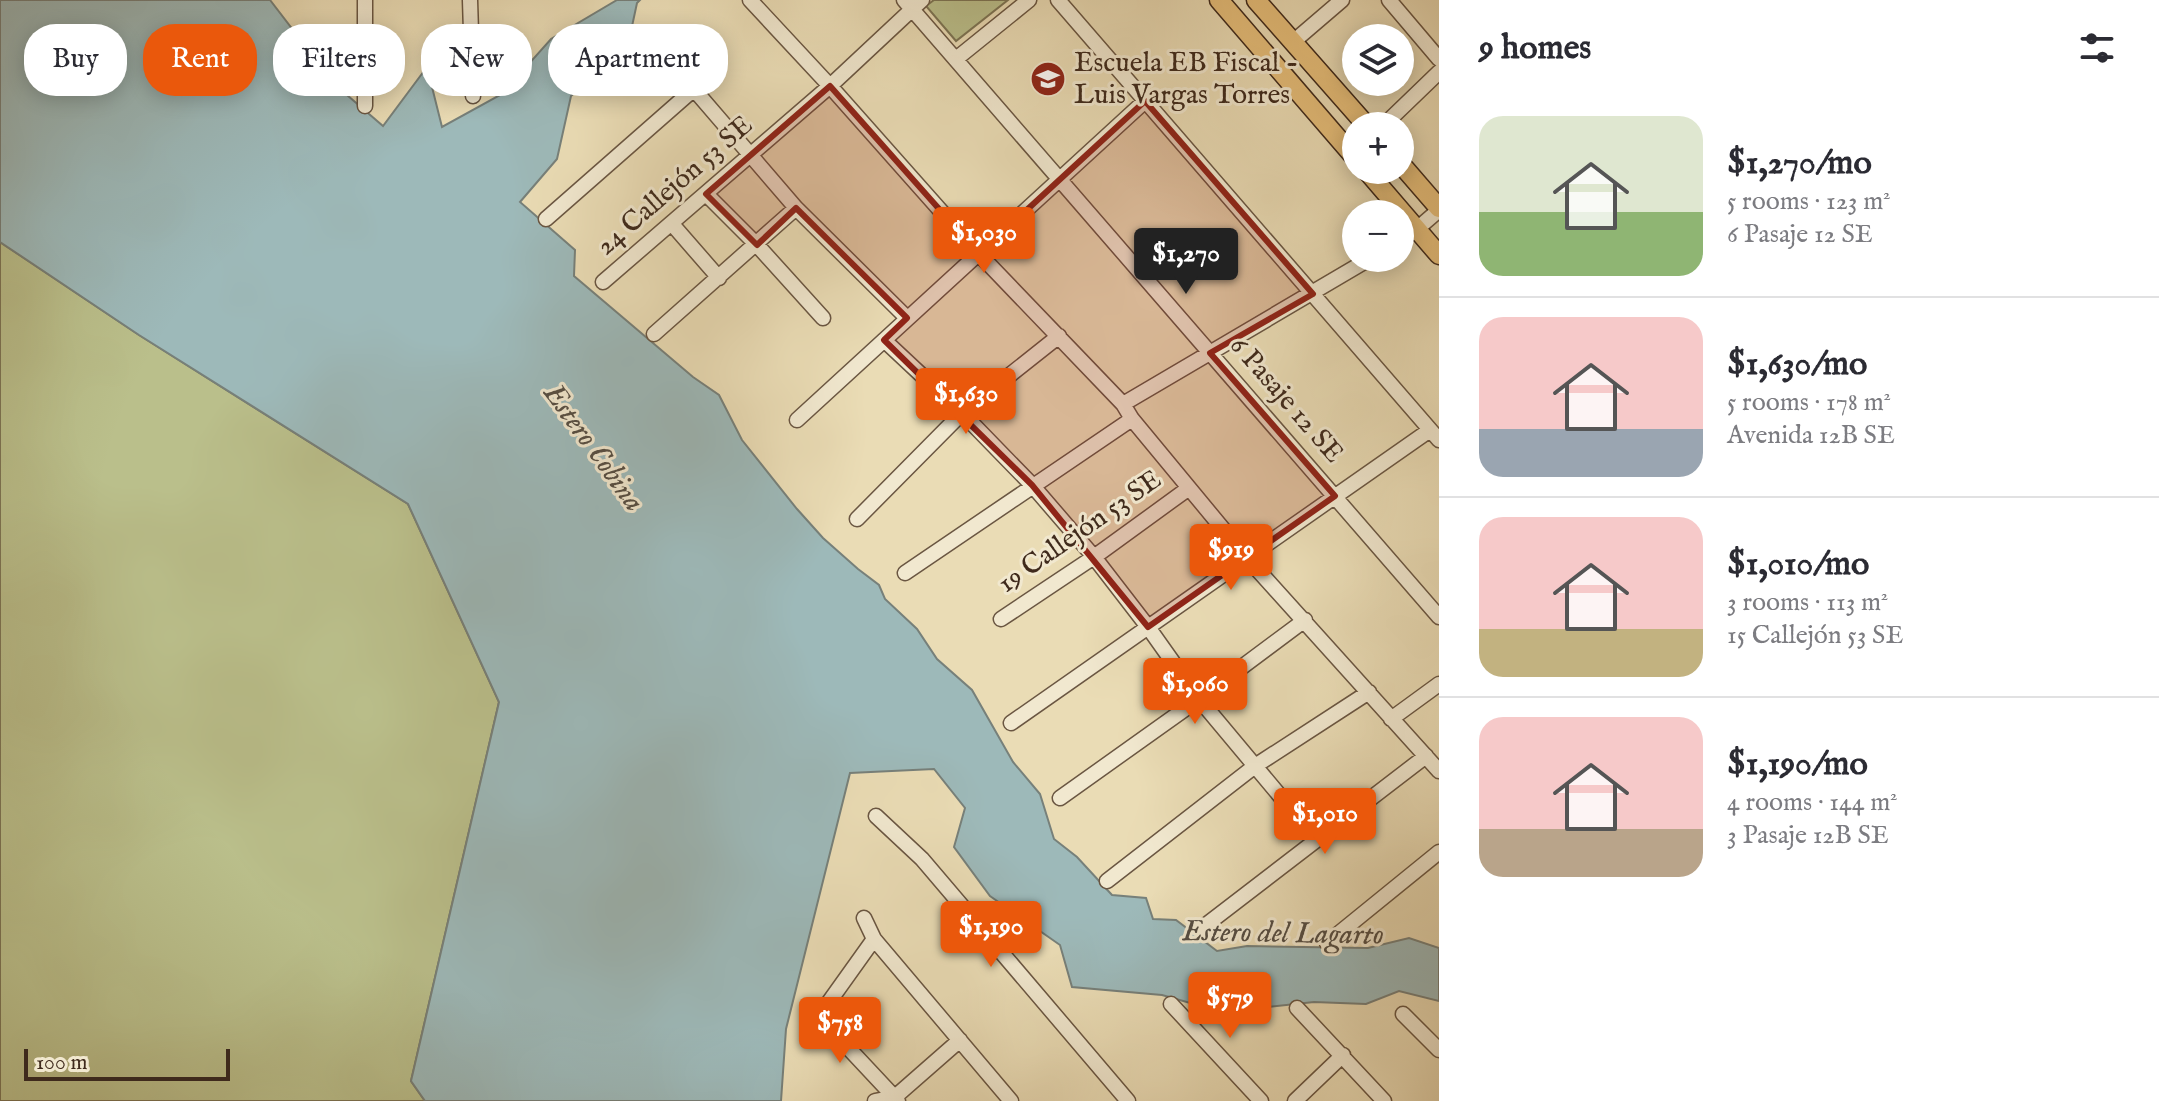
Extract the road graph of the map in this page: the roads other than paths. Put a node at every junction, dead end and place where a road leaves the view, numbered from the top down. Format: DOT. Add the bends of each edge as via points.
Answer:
graph roads {
  1 [pos="365,0"];
  2 [pos="470,0"];
  3 [pos="750,0"];
  4 [pos="1029,0"];
  5 [pos="1058,0"];
  6 [pos="1219,0"];
  7 [pos="1256,0"];
  8 [pos="1342,0"];
  9 [pos="1389,0"];
  10 [pos="913,3"];
  11 [pos="471,24"];
  12 [pos="1293,42"];
  13 [pos="1436,50"];
  14 [pos="956,59"];
  15 [pos="1439,72"];
  16 [pos="830,86"];
  17 [pos="686,96"];
  18 [pos="700,96"];
  19 [pos="1145,101"];
  20 [pos="365,106"];
  21 [pos="1355,112"];
  22 [pos="1398,112"];
  23 [pos="1342,143"];
  24 [pos="750,156"];
  25 [pos="1059,179"];
  26 [pos="1414,180"];
  27 [pos="1378,184"];
  28 [pos="706,194"];
  29 [pos="796,208"];
  30 [pos="1439,209"];
  31 [pos="546,219"];
  32 [pos="672,224"];
  33 [pos="1417,229"];
  34 [pos="1414,231"];
  35 [pos="757,245"];
  36 [pos="979,254"];
  37 [pos="1439,255"];
  38 [pos="1348,272"];
  39 [pos="719,278"];
  40 [pos="603,282"];
  41 [pos="1313,294"];
  42 [pos="823,318"];
  43 [pos="907,318"];
  44 [pos="654,334"];
  45 [pos="1059,336"];
  46 [pos="884,340"];
  47 [pos="1210,353"];
  48 [pos="1123,404"];
  49 [pos="962,413"];
  50 [pos="1132,419"];
  51 [pos="797,420"];
  52 [pos="1434,435"];
  53 [pos="1032,485"];
  54 [pos="1189,488"];
  55 [pos="1335,496"];
  56 [pos="857,519"];
  57 [pos="1094,557"];
  58 [pos="1247,558"];
  59 [pos="905,573"];
  60 [pos="1439,617"];
  61 [pos="1001,619"];
  62 [pos="1305,620"];
  63 [pos="1148,627"];
  64 [pos="1439,684"];
  65 [pos="1369,692"];
  66 [pos="1199,699"];
  67 [pos="1391,719"];
  68 [pos="1011,723"];
  69 [pos="1426,756"];
  70 [pos="1255,766"];
  71 [pos="1439,771"];
  72 [pos="1060,798"];
  73 [pos="876,816"];
  74 [pos="1316,839"];
  75 [pos="1439,852"];
  76 [pos="1107,881"];
  77 [pos="864,918"];
  78 [pos="1202,928"];
  79 [pos="874,939"];
  80 [pos="1327,943"];
  81 [pos="1171,1004"];
  82 [pos="1297,1008"];
  83 [pos="1403,1014"];
  84 [pos="960,1040"];
  85 [pos="1439,1050"];
  86 [pos="1343,1055"];
  87 [pos="896,1099"];
  88 [pos="875,1101"];
  89 [pos="1011,1101"];
  90 [pos="1128,1101"];
  91 [pos="1261,1101"];
  92 [pos="1295,1101"];
  93 [pos="1384,1101"];
  1 -- 20 [label="street"];
  2 -- 11 [label="street"];
  3 -- 16 [label="street"];
  4 -- 14 [label="street"];
  5 -- 19 [label="street"];
  6 -- 23 [label="main road"];
  7 -- 12 [label="main road"];
  8 -- 12 [label="street"];
  9 -- 13 [label="street"];
  10 -- 14 [label="street, 6 Pasaje 12 SE"];
  10 -- 16 [label="street, 24 Callejón 53 SE"];
  12 -- 21 [label="main road"];
  14 -- 25 [label="street, 6 Pasaje 12 SE"];
  15 -- 22 [label="street"];
  16 -- 24 [label="street, 24 Callejón 53 SE"];
  16 -- 36 [label="street"];
  17 -- 31 [label="street"];
  18 -- 24 [label="street"];
  19 -- 25 [label="street"];
  19 -- 41 [label="street"];
  24 -- 28 [label="street, 24 Callejón 53 SE"];
  24 -- 29 [label="street"];
  25 -- 36 [label="street"];
  25 -- 47 [label="street, 6 Pasaje 12 SE"];
  26 -- 30 [label="main road"];
  27 -- 33 [label="main road"];
  28 -- 32 [label="street, 24 Callejón 53 SE"];
  28 -- 35 [label="street"];
  29 -- 35 [label="street"];
  29 -- 43 [label="street"];
  30 -- 33 [label="street"];
  32 -- 39 [label="street"];
  32 -- 40 [label="street, 24 Callejón 53 SE"];
  33 -- 34 [label="street"];
  33 -- 37 [label="main road"];
  35 -- 39 [label="street"];
  35 -- 42 [label="street"];
  36 -- 43 [label="street"];
  36 -- 45 [label="street"];
  38 -- 41 [label="street"];
  39 -- 44 [label="street"];
  41 -- 47 [label="street"];
  41 -- 52 [label="street"];
  43 -- 46 [label="street"];
  45 -- 48 [label="street"];
  45 -- 49 [label="street"];
  46 -- 49 [label="street"];
  46 -- 51 [label="street"];
  47 -- 48 [label="street"];
  47 -- 55 [label="street, 6 Pasaje 12 SE"];
  48 -- 50 [label="street"];
  49 -- 53 [label="street"];
  49 -- 56 [label="street"];
  50 -- 53 [label="street"];
  50 -- 54 [label="street"];
  52 -- 55 [label="street"];
  53 -- 57 [label="street"];
  53 -- 59 [label="street"];
  54 -- 57 [label="street, 19 Callejón 53 SE"];
  54 -- 58 [label="street"];
  55 -- 58 [label="street"];
  55 -- 60 [label="street, 6 Pasaje 12 SE"];
  57 -- 61 [label="street, 19 Callejón 53 SE"];
  57 -- 63 [label="street"];
  58 -- 62 [label="street"];
  58 -- 63 [label="street"];
  62 -- 65 [label="street"];
  62 -- 66 [label="street"];
  63 -- 66 [label="street"];
  63 -- 68 [label="street"];
  64 -- 67 [label="street"];
  65 -- 67 [label="street"];
  65 -- 70 [label="street"];
  66 -- 70 [label="street"];
  66 -- 72 [label="street"];
  67 -- 69 [label="street"];
  69 -- 71 [label="street"];
  69 -- 74 [label="street"];
  70 -- 74 [label="street"];
  70 -- 76 [label="street"];
  73 -- 90 [label="street" via="922,859"];
  74 -- 78 [label="street"];
  75 -- 80 [label="street"];
  77 -- 79 [label="street"];
  79 -- 84 [label="street"];
  79 -- 87 [label="street" via="815,1011"];
  81 -- 91 [label="street"];
  82 -- 86 [label="street"];
  83 -- 85 [label="street"];
  84 -- 87 [label="street"];
  84 -- 89 [label="street"];
  86 -- 92 [label="street"];
  86 -- 93 [label="street"];
  87 -- 88 [label="street"];
}
